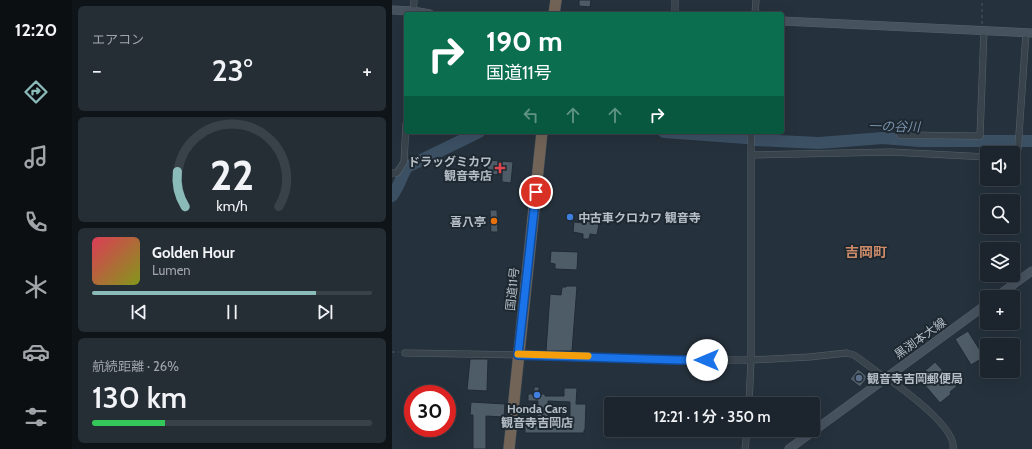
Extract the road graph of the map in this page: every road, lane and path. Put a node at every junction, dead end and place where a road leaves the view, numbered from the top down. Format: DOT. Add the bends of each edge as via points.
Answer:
graph roads {
  1 [pos="414,0"];
  2 [pos="556,0"];
  3 [pos="675,0"];
  4 [pos="756,0"];
  5 [pos="982,0"];
  6 [pos="392,10"];
  7 [pos="406,12"];
  8 [pos="413,12"];
  9 [pos="554,12"];
  10 [pos="675,12"];
  11 [pos="755,12"];
  12 [pos="784,21"];
  13 [pos="983,30"];
  14 [pos="1029,33"];
  15 [pos="405,134"];
  16 [pos="542,134"];
  17 [pos="751,134"];
  18 [pos="900,135"];
  19 [pos="1018,146"];
  20 [pos="752,155"];
  21 [pos="980,157"];
  22 [pos="392,173"];
  23 [pos="1032,271"];
  24 [pos="1006,290"];
  25 [pos="980,309"];
  26 [pos="519,352"];
  27 [pos="405,353"];
  28 [pos="751,360"];
  29 [pos="885,378"];
  30 [pos="749,397"];
  31 [pos="746,437"];
  32 [pos="509,449"];
  33 [pos="745,449"];
  34 [pos="789,449"];
  35 [pos="953,449"];
  1 -- 8 [label="street"];
  2 -- 9 [label="highway"];
  3 -- 10 [label="street"];
  4 -- 11 [label="street"];
  5 -- 13 [label="path"];
  6 -- 7 [label="main road"];
  12 -- 13 [label="main road"];
  13 -- 14 [label="main road"];
  13 -- 18 [label="street" via="980,136"];
  14 -- 19 [label="street"];
  15 -- 22 [label="street" via="404,162 397,173"];
  16 -- 26 [label="highway, 国道11号"];
  17 -- 20 [label="street"];
  20 -- 21 [label="street" via="891,152"];
  20 -- 28 [label="street"];
  23 -- 24 [label="main road"];
  25 -- 29 [label="main road, 黒渕本大線"];
  26 -- 27 [label="street"];
  26 -- 28 [label="street" via="678,360"];
  26 -- 32 [label="highway, 国道11号"];
  28 -- 29 [label="street" via="847,353 854,355"];
  28 -- 30 [label="street"];
  29 -- 34 [label="main road, 黒渕本大線"];
  29 -- 35 [label="street" via="894,382 936,417 954,445"];
  31 -- 33 [label="street"];
}
